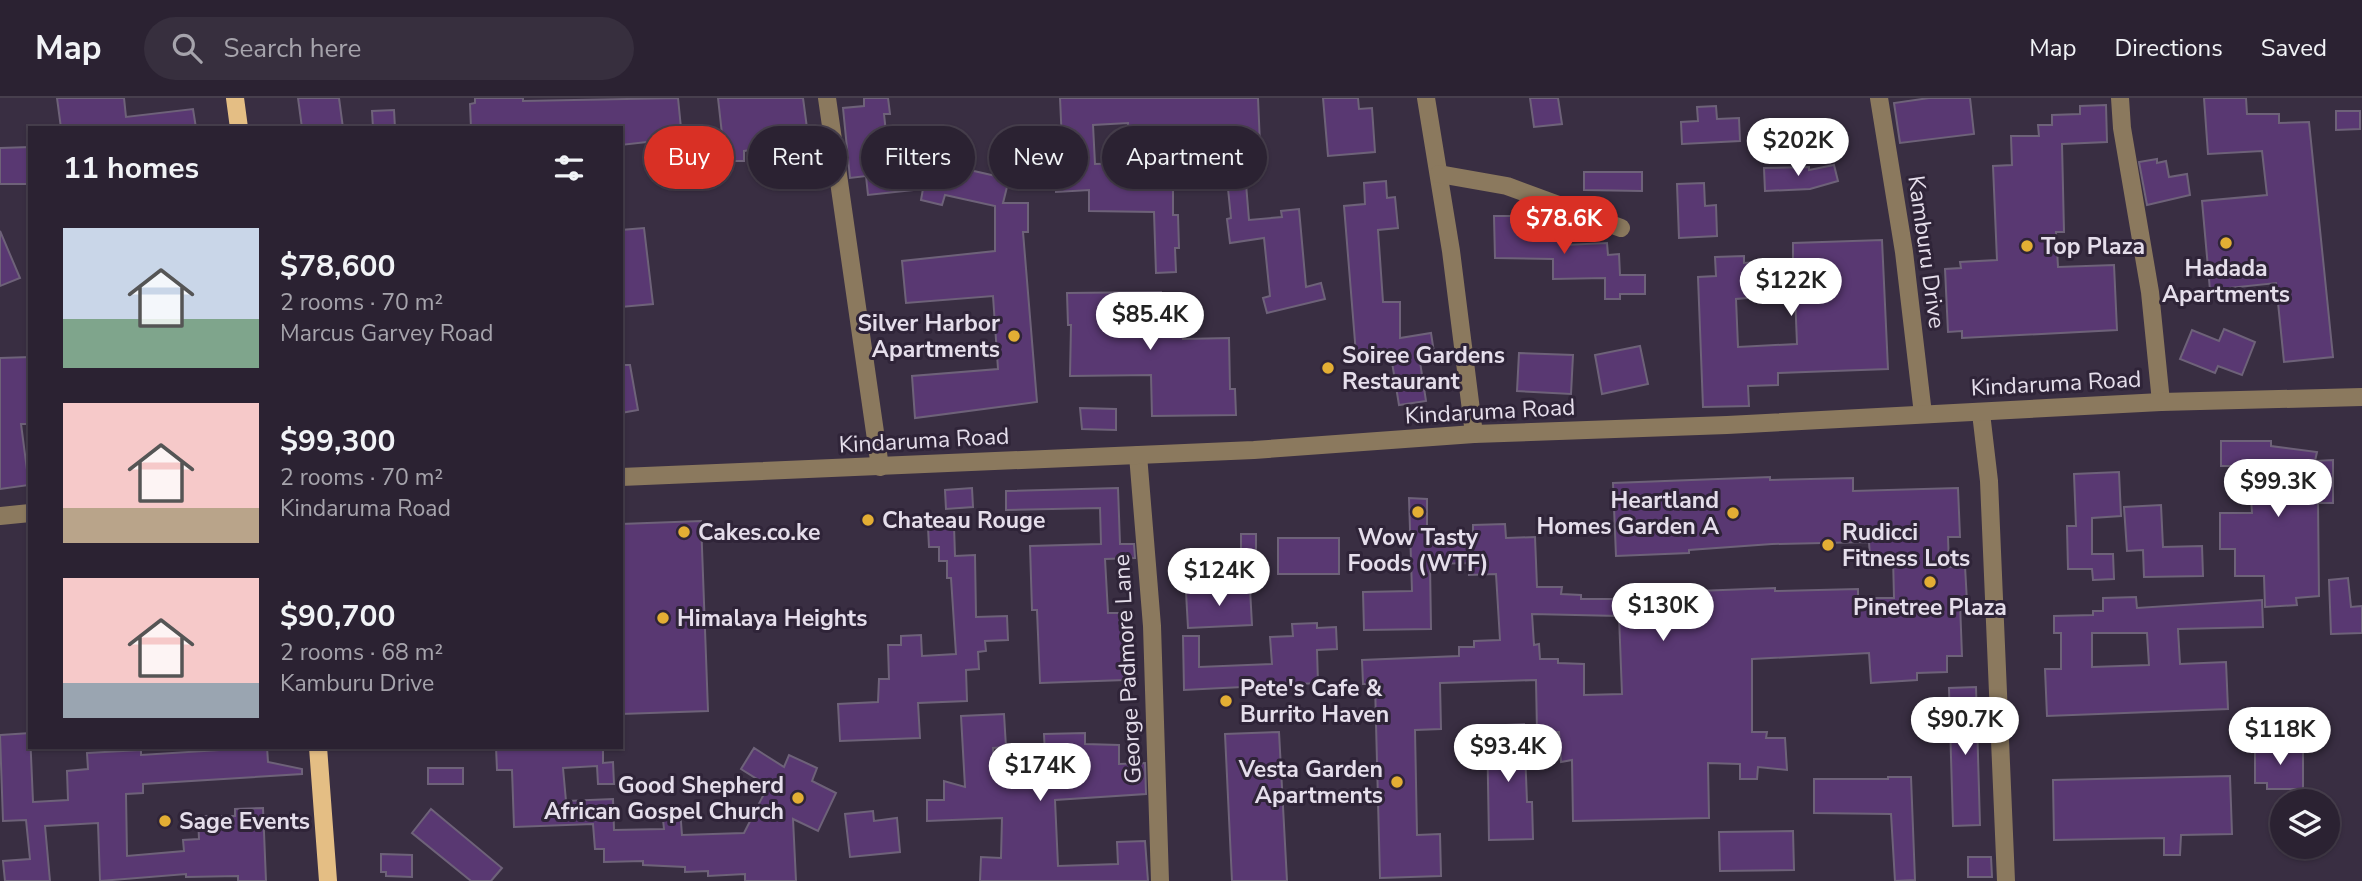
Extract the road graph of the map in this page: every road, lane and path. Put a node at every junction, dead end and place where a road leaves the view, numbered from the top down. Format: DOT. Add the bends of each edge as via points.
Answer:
graph roads {
  1 [pos="235,98"];
  2 [pos="827,98"];
  3 [pos="1426,98"];
  4 [pos="1879,98"];
  5 [pos="2120,98"];
  6 [pos="239,126"];
  7 [pos="1439,174"];
  8 [pos="1621,228"];
  9 [pos="2362,397"];
  10 [pos="2161,402"];
  11 [pos="1981,413"];
  12 [pos="1923,414"];
  13 [pos="1474,435"];
  14 [pos="1139,456"];
  15 [pos="880,467"];
  16 [pos="623,477"];
  17 [pos="28,513"];
  18 [pos="0,516"];
  19 [pos="318,749"];
  20 [pos="328,881"];
  21 [pos="1160,881"];
  22 [pos="2006,881"];
  1 -- 6 [label="main road"];
  2 -- 15 [label="street"];
  3 -- 7 [label="street"];
  4 -- 12 [label="street, Kamburu Drive" via="1904,252"];
  5 -- 10 [label="street" via="2150,292"];
  7 -- 8 [label="street" via="1507,186"];
  7 -- 13 [label="street"];
  9 -- 10 [label="street, Kindaruma Road"];
  10 -- 11 [label="street, Kindaruma Road"];
  11 -- 12 [label="street, Kindaruma Road"];
  11 -- 22 [label="street" via="1990,481"];
  12 -- 13 [label="street, Kindaruma Road"];
  13 -- 14 [label="street, Kindaruma Road"];
  14 -- 15 [label="street, Kindaruma Road"];
  14 -- 21 [label="street, George Padmore Lane" via="1152,626"];
  15 -- 16 [label="street, Kindaruma Road"];
  17 -- 18 [label="street"];
  19 -- 20 [label="main road"];
}
